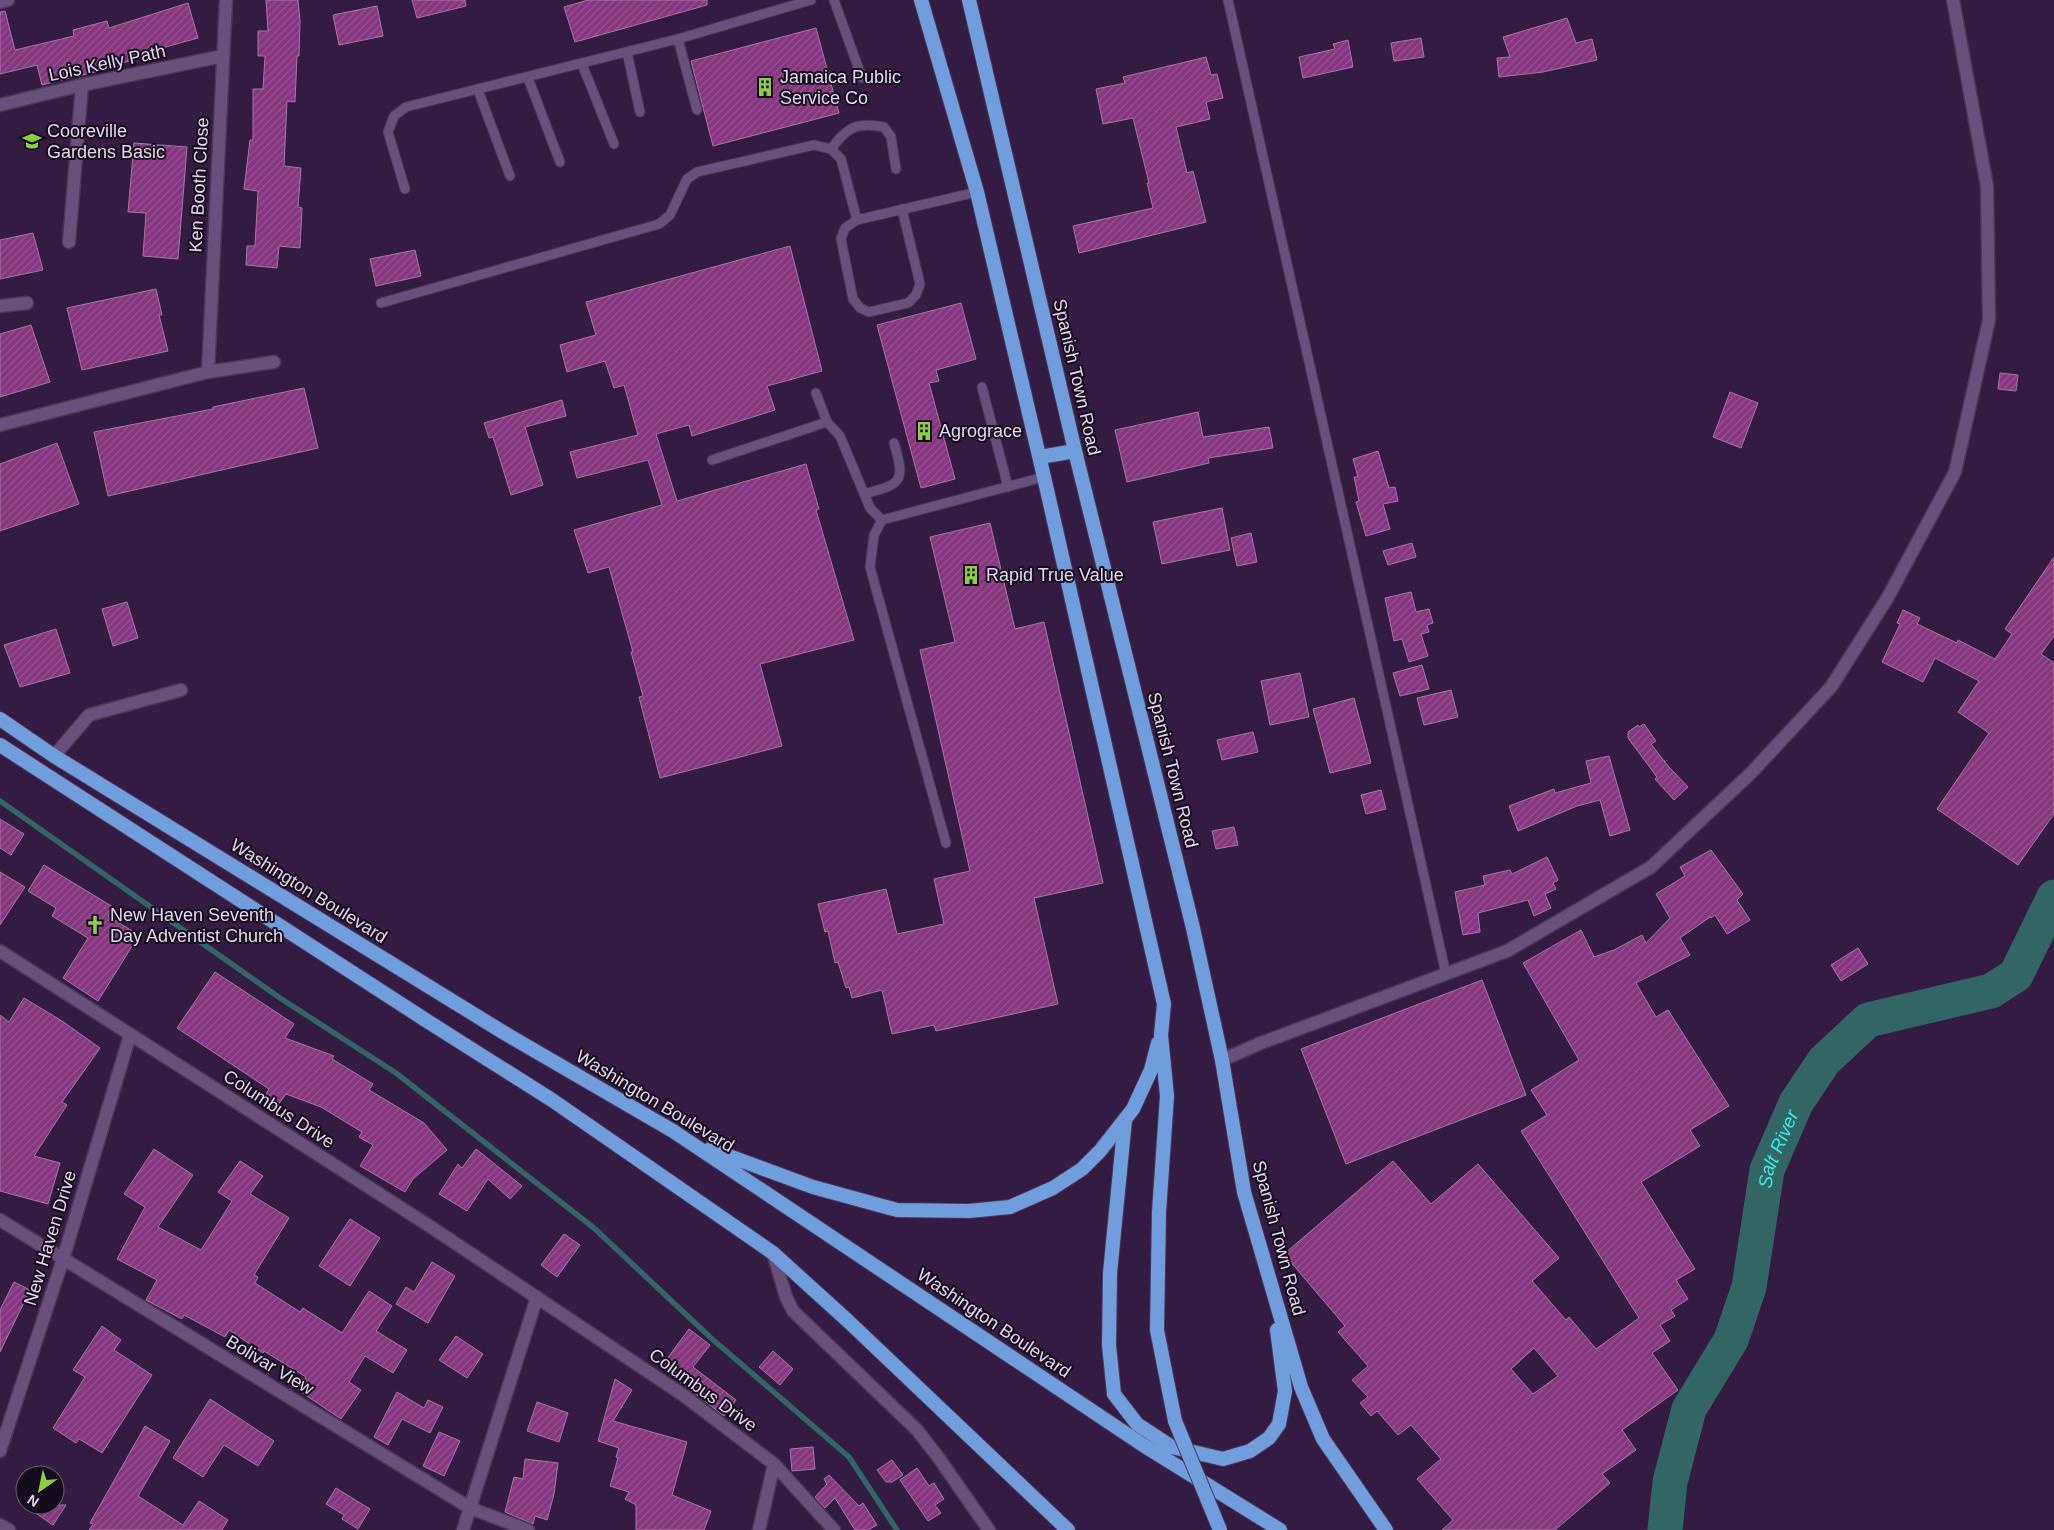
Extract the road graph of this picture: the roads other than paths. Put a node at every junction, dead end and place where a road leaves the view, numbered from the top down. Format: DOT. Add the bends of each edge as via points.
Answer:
graph roads {
  1 [pos="8,0"];
  2 [pos="226,0"];
  3 [pos="811,0"];
  4 [pos="834,0"];
  5 [pos="921,0"];
  6 [pos="969,0"];
  7 [pos="1228,0"];
  8 [pos="1953,0"];
  9 [pos="0,2"];
  10 [pos="678,39"];
  11 [pos="627,52"];
  12 [pos="223,56"];
  13 [pos="582,64"];
  14 [pos="528,78"];
  15 [pos="862,78"];
  16 [pos="82,85"];
  17 [pos="478,90"];
  18 [pos="0,105"];
  19 [pos="697,110"];
  20 [pos="640,112"];
  21 [pos="614,144"];
  22 [pos="831,149"];
  23 [pos="560,162"];
  24 [pos="896,169"];
  25 [pos="510,176"];
  26 [pos="405,189"];
  27 [pos="977,192"];
  28 [pos="902,209"];
  29 [pos="857,220"];
  30 [pos="69,242"];
  31 [pos="27,303"];
  32 [pos="381,303"];
  33 [pos="0,306"];
  34 [pos="274,362"];
  35 [pos="208,372"];
  36 [pos="982,387"];
  37 [pos="816,393"];
  38 [pos="827,422"];
  39 [pos="0,425"];
  40 [pos="894,443"];
  41 [pos="1075,451"];
  42 [pos="1040,457"];
  43 [pos="712,460"];
  44 [pos="1044,478"];
  45 [pos="1008,487"];
  46 [pos="864,494"];
  47 [pos="882,520"];
  48 [pos="182,690"];
  49 [pos="0,719"];
  50 [pos="0,744"];
  51 [pos="54,756"];
  52 [pos="946,843"];
  53 [pos="0,952"];
  54 [pos="1446,974"];
  55 [pos="130,1035"];
  56 [pos="1161,1036"];
  57 [pos="1222,1060"];
  58 [pos="1125,1120"];
  59 [pos="673,1131"];
  60 [pos="0,1220"];
  61 [pos="773,1253"];
  62 [pos="64,1259"];
  63 [pos="1273,1292"];
  64 [pos="537,1297"];
  65 [pos="0,1451"];
  66 [pos="774,1464"];
  67 [pos="470,1508"];
  68 [pos="0,1525"];
  69 [pos="9,1530"];
  70 [pos="463,1530"];
  71 [pos="528,1530"];
  72 [pos="759,1530"];
  73 [pos="834,1530"];
  74 [pos="989,1530"];
  75 [pos="1068,1530"];
  76 [pos="1220,1530"];
  77 [pos="1280,1530"];
  78 [pos="1386,1530"];
  1 -- 9 [label="street"];
  2 -- 12 [label="street, Ken Booth Close"];
  3 -- 10 [label="lane"];
  4 -- 15 [label="lane"];
  5 -- 27 [label="highway"];
  6 -- 41 [label="highway, Spanish Town Road"];
  7 -- 54 [label="lane"];
  8 -- 54 [label="street" via="1987,186 1989,320 1954,472 1888,597 1831,687 1751,773 1651,867 1507,951"];
  10 -- 11 [label="lane"];
  10 -- 19 [label="lane"];
  11 -- 13 [label="lane"];
  11 -- 20 [label="lane"];
  12 -- 16 [label="street, Lois Kelly Path"];
  12 -- 35 [label="street, Ken Booth Close"];
  13 -- 14 [label="lane"];
  13 -- 21 [label="lane"];
  14 -- 17 [label="lane"];
  14 -- 23 [label="lane"];
  16 -- 18 [label="street, Lois Kelly Path"];
  16 -- 30 [label="street"];
  17 -- 25 [label="lane"];
  17 -- 26 [label="lane" via="406,107 394,116 388,132"];
  22 -- 24 [label="lane" via="852,127 867,124 884,127 891,137"];
  22 -- 29 [label="lane" via="841,159"];
  22 -- 32 [label="lane" via="814,145 697,172 686,179 670,216 658,224"];
  27 -- 28 [label="lane"];
  27 -- 42 [label="highway"];
  28 -- 29 [label="lane"];
  28 -- 29 [label="lane" via="920,284 908,303 869,312 860,308 853,299 841,239 845,228"];
  31 -- 33 [label="street"];
  34 -- 35 [label="street"];
  35 -- 39 [label="street"];
  36 -- 45 [label="lane"];
  37 -- 38 [label="lane"];
  38 -- 43 [label="lane"];
  38 -- 46 [label="lane" via="840,436"];
  40 -- 46 [label="lane" via="901,471 898,479 892,486"];
  41 -- 42 [label="highway"];
  41 -- 57 [label="highway, Spanish Town Road" via="1193,928"];
  42 -- 44 [label="highway"];
  44 -- 45 [label="lane"];
  44 -- 56 [label="highway" via="1164,1004"];
  45 -- 47 [label="lane"];
  46 -- 47 [label="lane" via="870,508"];
  47 -- 52 [label="lane" via="874,535 870,568"];
  48 -- 51 [label="street" via="89,715"];
  49 -- 51 [label="highway, Washington Boulevard"];
  50 -- 61 [label="highway" via="552,1100"];
  51 -- 59 [label="highway, Washington Boulevard" via="506,1034"];
  53 -- 55 [label="street, Columbus Drive"];
  54 -- 57 [label="street"];
  55 -- 62 [label="street, New Haven Drive"];
  55 -- 64 [label="street, Columbus Drive"];
  56 -- 58 [label="highway" via="1151,1070"];
  56 -- 76 [label="highway, bridge" via="1167,1096 1159,1212 1157,1330 1175,1421"];
  57 -- 63 [label="highway, Spanish Town Road" via="1244,1192"];
  58 -- 59 [label="highway" via="1100,1152 1053,1188 1010,1207 969,1211 898,1210 813,1187 711,1149"];
  58 -- 63 [label="highway" via="1110,1273 1109,1345 1114,1394 1137,1424 1172,1447 1223,1459 1250,1451 1270,1438 1279,1424 1285,1391"];
  59 -- 77 [label="highway, Washington Boulevard" via="1143,1445"];
  60 -- 62 [label="street, Bolivar View"];
  61 -- 74 [label="street" via="793,1311 917,1430"];
  61 -- 75 [label="highway"];
  62 -- 65 [label="street, New Haven Drive"];
  62 -- 67 [label="street, Bolivar View"];
  63 -- 78 [label="highway, Spanish Town Road" via="1301,1387 1323,1439"];
  64 -- 66 [label="street, Columbus Drive" via="683,1395"];
  64 -- 67 [label="street"];
  66 -- 72 [label="street"];
  66 -- 73 [label="street, Columbus Drive"];
  67 -- 70 [label="street"];
  67 -- 71 [label="street, Bolivar View"];
  68 -- 69 [label="street"];
}
